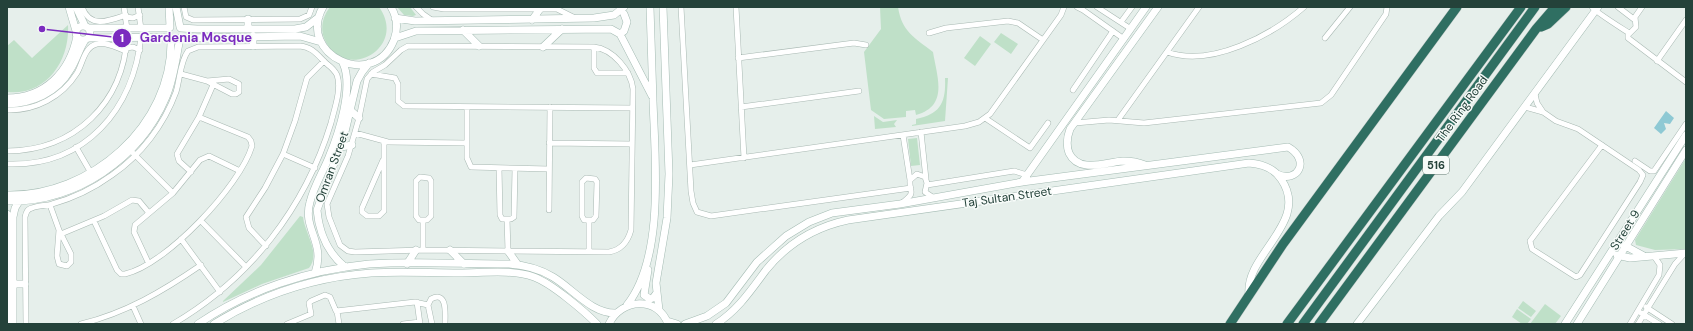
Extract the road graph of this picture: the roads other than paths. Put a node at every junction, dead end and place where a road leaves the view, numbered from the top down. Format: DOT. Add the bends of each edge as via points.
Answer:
graph roads {
  1 [pos="69,7"];
  2 [pos="76,7"];
  3 [pos="82,7"];
  4 [pos="124,7"];
  5 [pos="138,7"];
  6 [pos="169,7"];
  7 [pos="176,7"];
  8 [pos="184,7"];
  9 [pos="312,7"];
  10 [pos="323,7"];
  11 [pos="391,7"];
  12 [pos="416,7"];
  13 [pos="433,7"];
  14 [pos="650,7"];
  15 [pos="663,7"];
  16 [pos="681,7"];
  17 [pos="736,7"];
  18 [pos="1064,7"];
  19 [pos="1077,7"];
  20 [pos="1097,7"];
  21 [pos="1132,7"];
  22 [pos="1146,7"];
  23 [pos="1158,7"];
  24 [pos="1198,7"];
  25 [pos="1304,7"];
  26 [pos="1350,7"];
  27 [pos="1387,7"];
  28 [pos="1457,7"];
  29 [pos="1521,7"];
  30 [pos="1535,7"];
  31 [pos="1555,7"];
  32 [pos="1566,7"];
  33 [pos="1618,7"];
  34 [pos="1642,7"];
  35 [pos="1594,8"];
  36 [pos="540,9"];
  37 [pos="625,9"];
  38 [pos="140,15"];
  39 [pos="126,16"];
  40 [pos="319,17"];
  41 [pos="395,18"];
  42 [pos="575,18"];
  43 [pos="594,18"];
  44 [pos="248,19"];
  45 [pos="532,20"];
  46 [pos="1635,20"];
  47 [pos="1686,20"];
  48 [pos="434,21"];
  49 [pos="1121,22"];
  50 [pos="87,27"];
  51 [pos="170,27"];
  52 [pos="180,27"];
  53 [pos="248,29"];
  54 [pos="562,29"];
  55 [pos="594,29"];
  56 [pos="1131,29"];
  57 [pos="1536,29"];
  58 [pos="463,30"];
  59 [pos="1113,31"];
  60 [pos="76,33"];
  61 [pos="127,33"];
  62 [pos="141,33"];
  63 [pos="929,33"];
  64 [pos="1629,33"];
  65 [pos="620,34"];
  66 [pos="253,36"];
  67 [pos="170,38"];
  68 [pos="180,38"];
  69 [pos="395,38"];
  70 [pos="1325,38"];
  71 [pos="87,39"];
  72 [pos="1124,39"];
  73 [pos="1043,40"];
  74 [pos="321,42"];
  75 [pos="866,45"];
  76 [pos="253,46"];
  77 [pos="479,46"];
  78 [pos="543,47"];
  79 [pos="594,47"];
  80 [pos="126,50"];
  81 [pos="140,50"];
  82 [pos="1167,52"];
  83 [pos="738,58"];
  84 [pos="324,61"];
  85 [pos="1657,61"];
  86 [pos="343,63"];
  87 [pos="369,63"];
  88 [pos="385,65"];
  89 [pos="182,74"];
  90 [pos="370,74"];
  91 [pos="628,74"];
  92 [pos="387,76"];
  93 [pos="207,81"];
  94 [pos="1686,82"];
  95 [pos="213,85"];
  96 [pos="347,90"];
  97 [pos="1073,90"];
  98 [pos="860,91"];
  99 [pos="355,92"];
  100 [pos="1533,92"];
  101 [pos="7,98"];
  102 [pos="653,99"];
  103 [pos="7,104"];
  104 [pos="467,107"];
  105 [pos="550,107"];
  106 [pos="741,107"];
  107 [pos="1525,107"];
  108 [pos="633,108"];
  109 [pos="7,110"];
  110 [pos="351,111"];
  111 [pos="1543,112"];
  112 [pos="199,117"];
  113 [pos="359,118"];
  114 [pos="985,118"];
  115 [pos="1118,120"];
  116 [pos="1048,123"];
  117 [pos="1075,123"];
  118 [pos="1686,124"];
  119 [pos="328,132"];
  120 [pos="921,132"];
  121 [pos="356,133"];
  122 [pos="336,134"];
  123 [pos="903,135"];
  124 [pos="1686,135"];
  125 [pos="384,141"];
  126 [pos="466,143"];
  127 [pos="549,143"];
  128 [pos="632,144"];
  129 [pos="352,145"];
  130 [pos="1602,145"];
  131 [pos="76,147"];
  132 [pos="341,147"];
  133 [pos="128,148"];
  134 [pos="1686,150"];
  135 [pos="7,151"];
  136 [pos="283,154"];
  137 [pos="136,156"];
  138 [pos="744,158"];
  139 [pos="383,160"];
  140 [pos="1635,161"];
  141 [pos="7,164"];
  142 [pos="690,165"];
  143 [pos="1149,166"];
  144 [pos="315,168"];
  145 [pos="499,168"];
  146 [pos="515,169"];
  147 [pos="549,169"];
  148 [pos="240,171"];
  149 [pos="191,172"];
  150 [pos="91,173"];
  151 [pos="1276,173"];
  152 [pos="1027,175"];
  153 [pos="910,180"];
  154 [pos="926,182"];
  155 [pos="1022,182"];
  156 [pos="317,183"];
  157 [pos="325,186"];
  158 [pos="911,188"];
  159 [pos="173,193"];
  160 [pos="7,195"];
  161 [pos="934,198"];
  162 [pos="1454,198"];
  163 [pos="20,200"];
  164 [pos="7,201"];
  165 [pos="50,204"];
  166 [pos="900,204"];
  167 [pos="549,210"];
  168 [pos="149,213"];
  169 [pos="7,214"];
  170 [pos="423,220"];
  171 [pos="507,220"];
  172 [pos="589,220"];
  173 [pos="94,221"];
  174 [pos="201,221"];
  175 [pos="1629,223"];
  176 [pos="1637,228"];
  177 [pos="60,232"];
  178 [pos="181,239"];
  179 [pos="1618,242"];
  180 [pos="266,246"];
  181 [pos="1626,247"];
  182 [pos="420,250"];
  183 [pos="450,250"];
  184 [pos="508,251"];
  185 [pos="589,252"];
  186 [pos="1611,252"];
  187 [pos="1686,253"];
  188 [pos="1620,256"];
  189 [pos="1645,256"];
  190 [pos="1654,256"];
  191 [pos="647,260"];
  192 [pos="10,261"];
  193 [pos="148,262"];
  194 [pos="407,264"];
  195 [pos="464,264"];
  196 [pos="498,264"];
  197 [pos="200,265"];
  198 [pos="518,265"];
  199 [pos="246,267"];
  200 [pos="345,267"];
  201 [pos="498,272"];
  202 [pos="315,273"];
  203 [pos="9,282"];
  204 [pos="26,284"];
  205 [pos="220,292"];
  206 [pos="656,294"];
  207 [pos="1248,294"];
  208 [pos="1583,295"];
  209 [pos="583,299"];
  210 [pos="1591,300"];
  211 [pos="417,302"];
  212 [pos="428,305"];
  213 [pos="627,305"];
  214 [pos="1642,305"];
  215 [pos="133,306"];
  216 [pos="577,307"];
  217 [pos="224,308"];
  218 [pos="1648,309"];
  219 [pos="659,310"];
  220 [pos="337,311"];
  221 [pos="1638,311"];
  222 [pos="616,313"];
  223 [pos="1644,314"];
  224 [pos="228,316"];
  225 [pos="420,323"];
  226 [pos="668,323"];
  227 [pos="7,324"];
  228 [pos="13,324"];
  229 [pos="26,324"];
  230 [pos="81,324"];
  231 [pos="141,324"];
  232 [pos="173,324"];
  233 [pos="198,324"];
  234 [pos="214,324"];
  235 [pos="287,324"];
  236 [pos="339,324"];
  237 [pos="403,324"];
  238 [pos="432,324"];
  239 [pos="445,324"];
  240 [pos="597,324"];
  241 [pos="610,324"];
  242 [pos="677,324"];
  243 [pos="685,324"];
  244 [pos="716,324"];
  245 [pos="1230,324"];
  246 [pos="1287,324"];
  247 [pos="1303,324"];
  248 [pos="1319,324"];
  249 [pos="1357,324"];
  250 [pos="1565,324"];
  251 [pos="1577,324"];
  252 [pos="1630,324"];
  253 [pos="1638,324"];
  254 [pos="1659,324"];
  255 [pos="1672,324"];
  1 -- 60 [label="street"];
  2 -- 50 [label="street"];
  3 -- 39 [label="street" via="87,17 96,22"];
  4 -- 39 [label="street"];
  5 -- 38 [label="street"];
  6 -- 51 [label="street"];
  7 -- 52 [label="street"];
  8 -- 44 [label="street" via="185,14 191,19"];
  9 -- 44 [label="street" via="309,14 303,18"];
  10 -- 40 [label="street"];
  11 -- 41 [label="street"];
  12 -- 48 [label="street"];
  13 -- 36 [label="street"];
  14 -- 102 [label="street"];
  15 -- 206 [label="street" via="669,181 668,218"];
  16 -- 142 [label="street"];
  17 -- 83 [label="street"];
  18 -- 73 [label="street" via="1062,15"];
  19 -- 59 [label="street"];
  20 -- 49 [label="street"];
  21 -- 49 [label="street"];
  22 -- 56 [label="street"];
  23 -- 117 [label="street"];
  24 -- 82 [label="street"];
  25 -- 82 [label="street" via="1270,31 1225,51 1190,57"];
  26 -- 70 [label="street"];
  27 -- 115 [label="street" via="1386,14 1333,92 1322,103 1144,123"];
  28 -- 207 [label="highway"];
  29 -- 246 [label="highway, The Ring Road / 516"];
  30 -- 247 [label="highway, The Ring Road / 516"];
  31 -- 57 [label="highway, The Ring Road / 516"];
  32 -- 57 [label="highway" via="1548,24"];
  33 -- 46 [label="street"];
  34 -- 46 [label="street"];
  35 -- 64 [label="street"];
  35 -- 100 [label="street"];
  36 -- 42 [label="street" via="563,11"];
  36 -- 45 [label="street"];
  37 -- 43 [label="street" via="614,18"];
  37 -- 65 [label="street" via="627,22"];
  38 -- 39 [label="street" via="133,18"];
  38 -- 62 [label="street"];
  39 -- 61 [label="street"];
  40 -- 53 [label="street" via="311,24 300,28"];
  40 -- 74 [label="street"];
  41 -- 48 [label="street"];
  41 -- 69 [label="street"];
  42 -- 43 [label="street"];
  42 -- 45 [label="street"];
  43 -- 55 [label="street"];
  44 -- 53 [label="street"];
  45 -- 48 [label="street"];
  46 -- 64 [label="street" via="1636,27"];
  47 -- 85 [label="street"];
  49 -- 56 [label="street"];
  50 -- 60 [label="street" via="78,27"];
  50 -- 61 [label="street"];
  50 -- 71 [label="street" via="90,32"];
  51 -- 52 [label="street"];
  51 -- 62 [label="street"];
  51 -- 67 [label="street" via="167,34"];
  52 -- 53 [label="street"];
  52 -- 68 [label="street" via="183,33"];
  54 -- 55 [label="street"];
  54 -- 58 [label="street"];
  54 -- 78 [label="street"];
  55 -- 65 [label="street" via="611,29"];
  56 -- 72 [label="street"];
  57 -- 248 [label="highway, The Ring Road / 516"];
  58 -- 69 [label="street" via="416,31"];
  58 -- 77 [label="street"];
  59 -- 72 [label="street"];
  59 -- 97 [label="street"];
  60 -- 71 [label="street" via="81,40"];
  60 -- 101 [label="street" via="68,64 55,81 27,96"];
  61 -- 62 [label="street"];
  61 -- 71 [label="street"];
  61 -- 80 [label="street"];
  62 -- 67 [label="street"];
  62 -- 81 [label="street"];
  63 -- 73 [label="street" via="946,28 1008,21 1022,26"];
  64 -- 85 [label="street" via="1629,39"];
  65 -- 102 [label="street"];
  66 -- 68 [label="street"];
  66 -- 74 [label="street" via="300,36"];
  66 -- 76 [label="street"];
  67 -- 68 [label="street"];
  67 -- 133 [label="street" via="167,72 158,100"];
  68 -- 133 [label="street" via="173,74 162,106 144,134"];
  69 -- 87 [label="street" via="384,55"];
  71 -- 103 [label="street" via="69,72 57,86 34,100"];
  72 -- 152 [label="street"];
  73 -- 114 [label="street"];
  74 -- 86 [label="street" via="330,54"];
  75 -- 83 [label="street" via="854,43"];
  76 -- 84 [label="street" via="305,46"];
  76 -- 89 [label="street" via="194,47 186,54"];
  77 -- 78 [label="street"];
  77 -- 88 [label="street" via="408,46"];
  78 -- 79 [label="street"];
  79 -- 91 [label="street" via="611,53"];
  79 -- 91 [label="street" via="594,68 597,73"];
  80 -- 81 [label="street" via="133,47"];
  80 -- 109 [label="street" via="101,43 92,45 72,80 60,92 37,105 20,110"];
  80 -- 135 [label="street" via="122,68 107,100 84,125 53,143 36,148"];
  81 -- 131 [label="street" via="134,76 119,106 97,132"];
  82 -- 115 [label="street"];
  83 -- 106 [label="street"];
  84 -- 119 [label="street" via="336,73 338,80"];
  84 -- 136 [label="street" via="306,78"];
  85 -- 94 [label="street"];
  86 -- 87 [label="street"];
  86 -- 96 [label="street, Omran Street" via="348,76"];
  87 -- 99 [label="street, Omran Street" via="359,76"];
  88 -- 90 [label="street"];
  88 -- 92 [label="street"];
  89 -- 93 [label="street"];
  89 -- 137 [label="street" via="162,121"];
  90 -- 92 [label="street"];
  90 -- 113 [label="street"];
  91 -- 108 [label="street" via="632,85"];
  92 -- 104 [label="street" via="398,82 398,101 402,106"];
  93 -- 95 [label="street"];
  93 -- 95 [label="street" via="231,80 239,84 240,89 238,94 234,95"];
  95 -- 112 [label="street"];
  96 -- 99 [label="street"];
  96 -- 122 [label="street, Omran Street"];
  98 -- 106 [label="street"];
  99 -- 110 [label="street, Omran Street"];
  100 -- 107 [label="street"];
  100 -- 111 [label="street"];
  100 -- 162 [label="street"];
  102 -- 191 [label="street" via="656,194"];
  104 -- 105 [label="street"];
  104 -- 126 [label="street"];
  105 -- 108 [label="street"];
  105 -- 127 [label="street"];
  106 -- 138 [label="street"];
  107 -- 111 [label="street"];
  107 -- 162 [label="street" via="1462,192"];
  108 -- 128 [label="street"];
  110 -- 113 [label="street"];
  110 -- 132 [label="street, Omran Street"];
  111 -- 130 [label="street" via="1556,121 1574,127"];
  112 -- 148 [label="street" via="248,137 252,148"];
  112 -- 149 [label="street" via="177,154 179,161"];
  113 -- 121 [label="street"];
  114 -- 116 [label="street" via="1030,148"];
  114 -- 120 [label="street" via="972,124"];
  115 -- 117 [label="street"];
  117 -- 143 [label="street" via="1068,134 1067,145 1070,154 1078,162 1089,165 1127,161"];
  118 -- 140 [label="street" via="1654,170 1650,171"];
  119 -- 122 [label="street"];
  119 -- 144 [label="street"];
  120 -- 123 [label="street"];
  120 -- 154 [label="street"];
  121 -- 125 [label="street"];
  121 -- 129 [label="street"];
  122 -- 156 [label="street, Omran Street"];
  123 -- 138 [label="street"];
  123 -- 153 [label="street"];
  124 -- 175 [label="street, Street 9"];
  125 -- 126 [label="street"];
  125 -- 139 [label="street"];
  126 -- 145 [label="street" via="467,161 471,167"];
  127 -- 128 [label="street"];
  127 -- 147 [label="street"];
  128 -- 185 [label="street" via="629,235 617,250"];
  129 -- 132 [label="street"];
  129 -- 182 [label="street" via="327,204 328,217 340,245 351,252"];
  130 -- 130 [label="street" via="1530,241 1532,249 1576,277 1580,275 1643,177 1639,170"];
  131 -- 141 [label="street" via="43,160"];
  131 -- 150 [label="street"];
  132 -- 157 [label="street, Omran Street"];
  133 -- 137 [label="street"];
  133 -- 150 [label="street"];
  133 -- 163 [label="street" via="106,171 86,183 48,197"];
  134 -- 176 [label="street, Street 9"];
  136 -- 144 [label="street"];
  136 -- 180 [label="street" via="246,217 249,228"];
  137 -- 159 [label="street"];
  137 -- 165 [label="street" via="112,176 89,190"];
  138 -- 142 [label="street"];
  139 -- 139 [label="street" via="362,208 362,212 367,216 379,216 384,211"];
  142 -- 158 [label="street" via="694,208 701,214 711,216"];
  143 -- 151 [label="street, Taj Sultan Street" via="1288,147 1301,160 1300,169 1289,176"];
  143 -- 155 [label="street, Taj Sultan Street"];
  144 -- 180 [label="street" via="298,201"];
  145 -- 146 [label="street"];
  145 -- 171 [label="street" via="500,215 502,219"];
  146 -- 147 [label="street"];
  146 -- 171 [label="street" via="514,217"];
  147 -- 167 [label="street"];
  148 -- 149 [label="street" via="209,156 202,158"];
  148 -- 174 [label="street"];
  149 -- 159 [label="street"];
  150 -- 160 [label="street" via="77,181 47,191"];
  151 -- 207 [label="street" via="1285,185 1288,199 1286,214 1281,229 1253,271"];
  151 -- 244 [label="street, Taj Sultan Street" via="1263,166 1249,163 834,223 811,232 786,249 740,304"];
  152 -- 154 [label="street" via="1014,171"];
  152 -- 155 [label="street"];
  153 -- 154 [label="street" via="917,174 923,176"];
  153 -- 158 [label="street"];
  154 -- 161 [label="street" via="925,192"];
  155 -- 161 [label="street, Taj Sultan Street"];
  156 -- 157 [label="street"];
  156 -- 202 [label="street, Omran Street" via="308,210 319,254"];
  157 -- 200 [label="street, Omran Street" via="317,210 319,223 330,251"];
  158 -- 166 [label="street" via="910,195"];
  159 -- 168 [label="street"];
  161 -- 166 [label="street, Taj Sultan Street"];
  162 -- 249 [label="street"];
  163 -- 164 [label="street"];
  163 -- 192 [label="street" via="14,212"];
  165 -- 177 [label="street"];
  165 -- 204 [label="street" via="31,208 26,214"];
  166 -- 243 [label="street, Taj Sultan Street" via="840,211 824,215 801,226 764,255 726,303 707,316"];
  168 -- 173 [label="street" via="134,199"];
  168 -- 193 [label="street" via="135,225 134,230"];
  169 -- 192 [label="street"];
  170 -- 170 [label="street" via="418,220 416,216 416,181 418,178 427,177 431,181 430,216 428,220"];
  170 -- 182 [label="street"];
  171 -- 184 [label="street"];
  172 -- 172 [label="street" via="584,220 582,216 584,178 593,178 597,182 596,216 594,220"];
  172 -- 185 [label="street"];
  173 -- 177 [label="street"];
  173 -- 193 [label="street" via="119,272 128,274"];
  174 -- 178 [label="street"];
  174 -- 199 [label="street"];
  175 -- 176 [label="street"];
  175 -- 179 [label="street, Street 9"];
  176 -- 181 [label="street, Street 9"];
  177 -- 177 [label="street" via="57,259 59,264 64,266 70,264 72,257"];
  178 -- 193 [label="street"];
  178 -- 197 [label="street"];
  179 -- 181 [label="street"];
  179 -- 186 [label="street, Street 9"];
  180 -- 199 [label="street"];
  181 -- 188 [label="street, Street 9"];
  181 -- 189 [label="street"];
  182 -- 183 [label="street"];
  182 -- 194 [label="street"];
  183 -- 184 [label="street"];
  183 -- 195 [label="street"];
  184 -- 185 [label="street"];
  184 -- 198 [label="street"];
  186 -- 188 [label="street"];
  186 -- 208 [label="street, Street 9"];
  187 -- 190 [label="street"];
  187 -- 218 [label="street" via="1675,264"];
  188 -- 189 [label="street"];
  188 -- 210 [label="street, Street 9"];
  189 -- 190 [label="street"];
  190 -- 214 [label="street" via="1661,270"];
  191 -- 206 [label="street" via="648,277 644,295 650,299"];
  191 -- 213 [label="street" via="641,284"];
  192 -- 203 [label="street"];
  194 -- 195 [label="street"];
  194 -- 200 [label="street"];
  195 -- 196 [label="street"];
  196 -- 198 [label="street"];
  196 -- 201 [label="street"];
  197 -- 205 [label="street"];
  197 -- 215 [label="street" via="159,293"];
  198 -- 209 [label="street" via="547,273"];
  199 -- 205 [label="street"];
  200 -- 202 [label="street"];
  201 -- 216 [label="street" via="536,278 548,284"];
  201 -- 224 [label="street" via="383,272 344,276 280,292"];
  202 -- 217 [label="street" via="271,286"];
  203 -- 204 [label="street"];
  203 -- 227 [label="street"];
  203 -- 228 [label="street"];
  204 -- 229 [label="street"];
  205 -- 232 [label="street"];
  206 -- 219 [label="street"];
  207 -- 245 [label="highway"];
  208 -- 210 [label="street"];
  208 -- 250 [label="street, Street 9"];
  209 -- 216 [label="street"];
  209 -- 222 [label="street" via="601,311"];
  210 -- 251 [label="street, Street 9"];
  211 -- 212 [label="street"];
  211 -- 220 [label="street"];
  211 -- 225 [label="street"];
  212 -- 238 [label="street"];
  212 -- 239 [label="street" via="433,298 443,300"];
  213 -- 219 [label="street" via="644,303"];
  213 -- 222 [label="street"];
  214 -- 218 [label="street"];
  214 -- 221 [label="street"];
  215 -- 230 [label="street"];
  215 -- 231 [label="street"];
  216 -- 240 [label="street"];
  217 -- 224 [label="street"];
  217 -- 233 [label="street"];
  218 -- 223 [label="street"];
  218 -- 255 [label="street"];
  219 -- 226 [label="street"];
  220 -- 235 [label="street" via="330,297 325,295 311,300 311,314"];
  220 -- 236 [label="street"];
  221 -- 223 [label="street"];
  221 -- 252 [label="street"];
  222 -- 241 [label="street"];
  223 -- 253 [label="street"];
  223 -- 254 [label="street"];
  224 -- 234 [label="street"];
  225 -- 237 [label="street"];
  226 -- 242 [label="street"];
}
